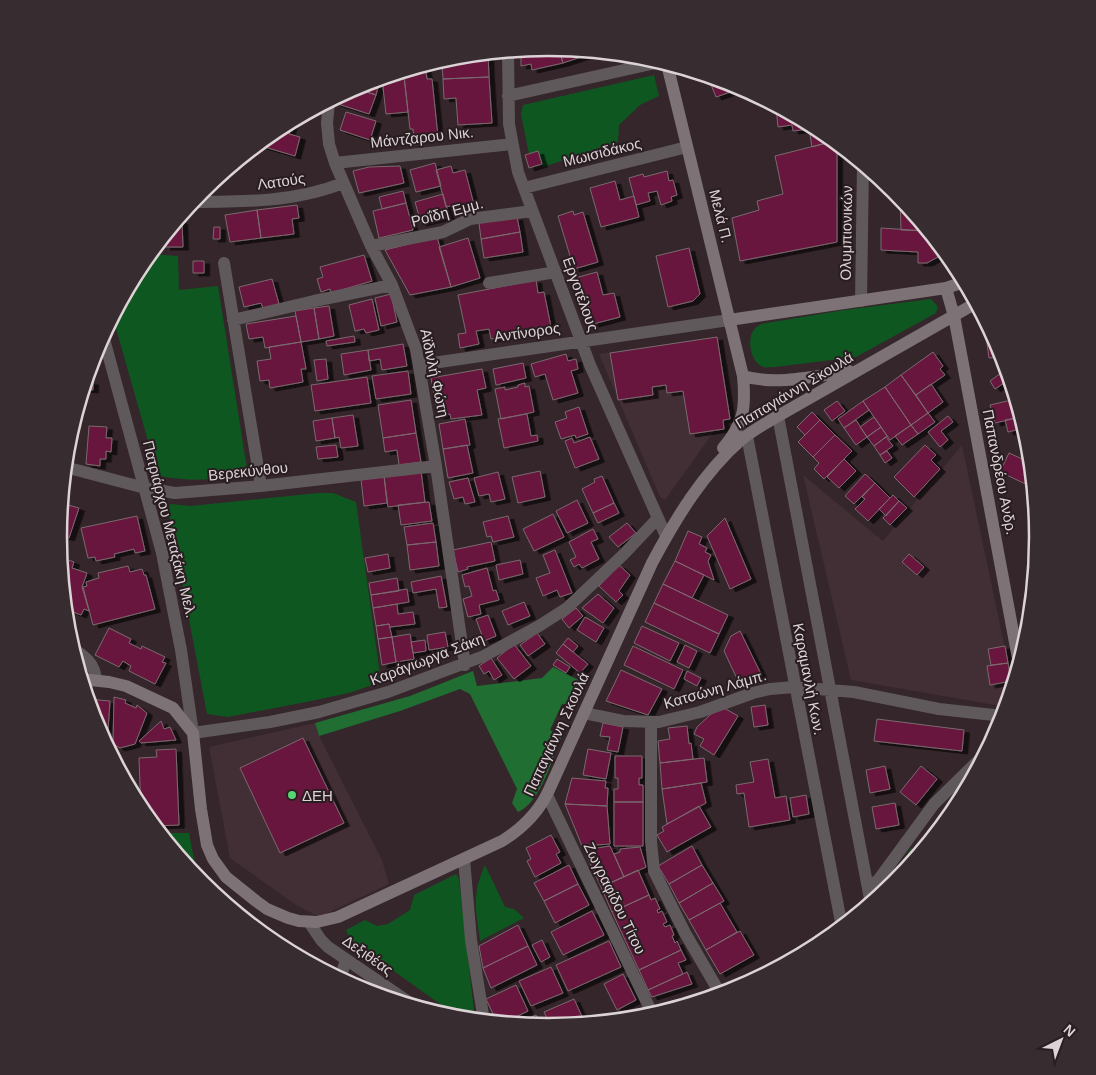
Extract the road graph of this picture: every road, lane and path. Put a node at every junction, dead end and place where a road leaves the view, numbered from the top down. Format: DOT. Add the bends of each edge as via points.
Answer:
graph roads {
  1 [pos="508,58"];
  2 [pos="644,66"];
  3 [pos="669,72"];
  4 [pos="508,96"];
  5 [pos="328,110"];
  6 [pos="512,144"];
  7 [pos="687,148"];
  8 [pos="335,163"];
  9 [pos="863,174"];
  10 [pos="343,183"];
  11 [pos="524,188"];
  12 [pos="203,202"];
  13 [pos="532,211"];
  14 [pos="371,246"];
  15 [pos="224,263"];
  16 [pos="556,272"];
  17 [pos="489,283"];
  18 [pos="957,284"];
  19 [pos="392,285"];
  20 [pos="946,288"];
  21 [pos="861,301"];
  22 [pos="970,306"];
  23 [pos="954,316"];
  24 [pos="234,320"];
  25 [pos="729,320"];
  26 [pos="581,341"];
  27 [pos="106,346"];
  28 [pos="419,365"];
  29 [pos="857,370"];
  30 [pos="743,376"];
  31 [pos="778,416"];
  32 [pos="747,436"];
  33 [pos="436,466"];
  34 [pos="72,469"];
  35 [pos="701,484"];
  36 [pos="261,486"];
  37 [pos="145,488"];
  38 [pos="658,518"];
  39 [pos="666,536"];
  40 [pos="1016,648"];
  41 [pos="82,655"];
  42 [pos="464,665"];
  43 [pos="88,679"];
  44 [pos="96,680"];
  45 [pos="794,687"];
  46 [pos="829,689"];
  47 [pos="584,713"];
  48 [pos="995,715"];
  49 [pos="651,723"];
  50 [pos="193,733"];
  51 [pos="970,769"];
  52 [pos="547,795"];
  53 [pos="464,859"];
  54 [pos="867,884"];
  55 [pos="869,896"];
  56 [pos="840,919"];
  57 [pos="309,922"];
  58 [pos="346,960"];
  59 [pos="342,972"];
  60 [pos="717,988"];
  61 [pos="397,994"];
  62 [pos="651,1008"];
  63 [pos="483,1015"];
  1 -- 4 [label="street, Εργοτέλους"];
  2 -- 4 [label="street"];
  3 -- 7 [label="street, Μελά Π."];
  4 -- 6 [label="street, Εργοτέλους"];
  5 -- 8 [label="street, Αϊδινλή Φώτη" via="329,144"];
  6 -- 8 [label="street, Μάντζαρου Νικ."];
  6 -- 11 [label="street, Εργοτέλους"];
  7 -- 11 [label="street, Μωισιδάκος"];
  7 -- 25 [label="street, Μελά Π."];
  8 -- 10 [label="street, Αϊδινλή Φώτη"];
  9 -- 21 [label="street, Ολυμπιονικών"];
  10 -- 12 [label="street, Λατούς" via="288,197"];
  10 -- 14 [label="street, Αϊδινλή Φώτη"];
  11 -- 13 [label="street, Εργοτέλους"];
  13 -- 14 [label="street, Ροΐδη Εμμ." via="470,219 443,232"];
  13 -- 16 [label="street, Εργοτέλους"];
  14 -- 19 [label="street, Αϊδινλή Φώτη"];
  15 -- 24 [label="street"];
  16 -- 17 [label="street"];
  16 -- 26 [label="street, Εργοτέλους"];
  18 -- 20 [label="street"];
  19 -- 24 [label="street"];
  19 -- 28 [label="street, Αϊδινλή Φώτη"];
  20 -- 21 [label="street"];
  20 -- 23 [label="street, Παπανδρέου Ανδρ."];
  21 -- 25 [label="street"];
  22 -- 23 [label="street, Παπαγιάννη Σκουλά"];
  23 -- 29 [label="street, Παπαγιάννη Σκουλά"];
  23 -- 40 [label="street, Παπανδρέου Ανδρ."];
  24 -- 36 [label="street"];
  25 -- 26 [label="street, Αντίνορος"];
  25 -- 30 [label="street, Μελά Π."];
  26 -- 28 [label="street, Αντίνορος"];
  26 -- 38 [label="street, Εργοτέλους"];
  27 -- 37 [label="street, Πατριάρχου Μεταξάκη Μελ."];
  28 -- 33 [label="street, Αϊδινλή Φώτη"];
  29 -- 30 [label="street" via="776,380 754,380"];
  29 -- 31 [label="street, Παπαγιάννη Σκουλά"];
  30 -- 35 [label="street, Μελά Π." via="744,402 740,425 711,462"];
  31 -- 32 [label="street, Παπαγιάννη Σκουλά"];
  31 -- 46 [label="street, Καραμανλή Κων."];
  32 -- 35 [label="street, Παπαγιάννη Σκουλά"];
  32 -- 45 [label="street, Καραμανλή Κων."];
  33 -- 36 [label="street, Βερεκύνθου"];
  33 -- 42 [label="street, Αϊδινλή Φώτη"];
  34 -- 37 [label="street, Βερεκύνθου"];
  35 -- 39 [label="street, Παπαγιάννη Σκουλά"];
  36 -- 37 [label="street, Βερεκύνθου" via="175,493"];
  37 -- 50 [label="street, Πατριάρχου Μεταξάκη Μελ." via="173,602"];
  38 -- 39 [label="street, Εργοτέλους"];
  38 -- 42 [label="street, Καράγιωργα Σάκη" via="558,615"];
  39 -- 47 [label="street, Παπαγιάννη Σκουλά"];
  41 -- 44 [label="street" via="90,662"];
  42 -- 50 [label="street, Καράγιωργα Σάκη" via="319,712"];
  43 -- 44 [label="street"];
  44 -- 50 [label="street" via="126,686 173,708"];
  45 -- 46 [label="street, Κατσώνη Λάμπ."];
  45 -- 49 [label="street, Κατσώνη Λάμπ." via="761,690 686,716"];
  45 -- 56 [label="street, Καραμανλή Κων."];
  46 -- 48 [label="street, Κατσώνη Λάμπ." via="939,710"];
  46 -- 54 [label="street, Καραμανλή Κων."];
  47 -- 49 [label="street, Κατσώνη Λάμπ."];
  47 -- 52 [label="street, Παπαγιάννη Σκουλά"];
  49 -- 60 [label="street" via="654,871"];
  50 -- 57 [label="street, Παπαγιάννη Σκουλά" via="204,828 213,859 226,877 267,909"];
  51 -- 54 [label="street" via="934,804 879,879"];
  52 -- 53 [label="street, Παπαγιάννη Σκουλά" via="532,818 517,831"];
  52 -- 62 [label="street, Ζωγραφίδου Τίτου"];
  53 -- 57 [label="street, Παπαγιάννη Σκουλά" via="338,917"];
  53 -- 63 [label="street" via="471,940"];
  54 -- 55 [label="street, Καραμανλή Κων."];
  57 -- 58 [label="street, Δεξιθέας" via="321,940"];
  58 -- 59 [label="street"];
  58 -- 61 [label="street, Δεξιθέας"];
}
